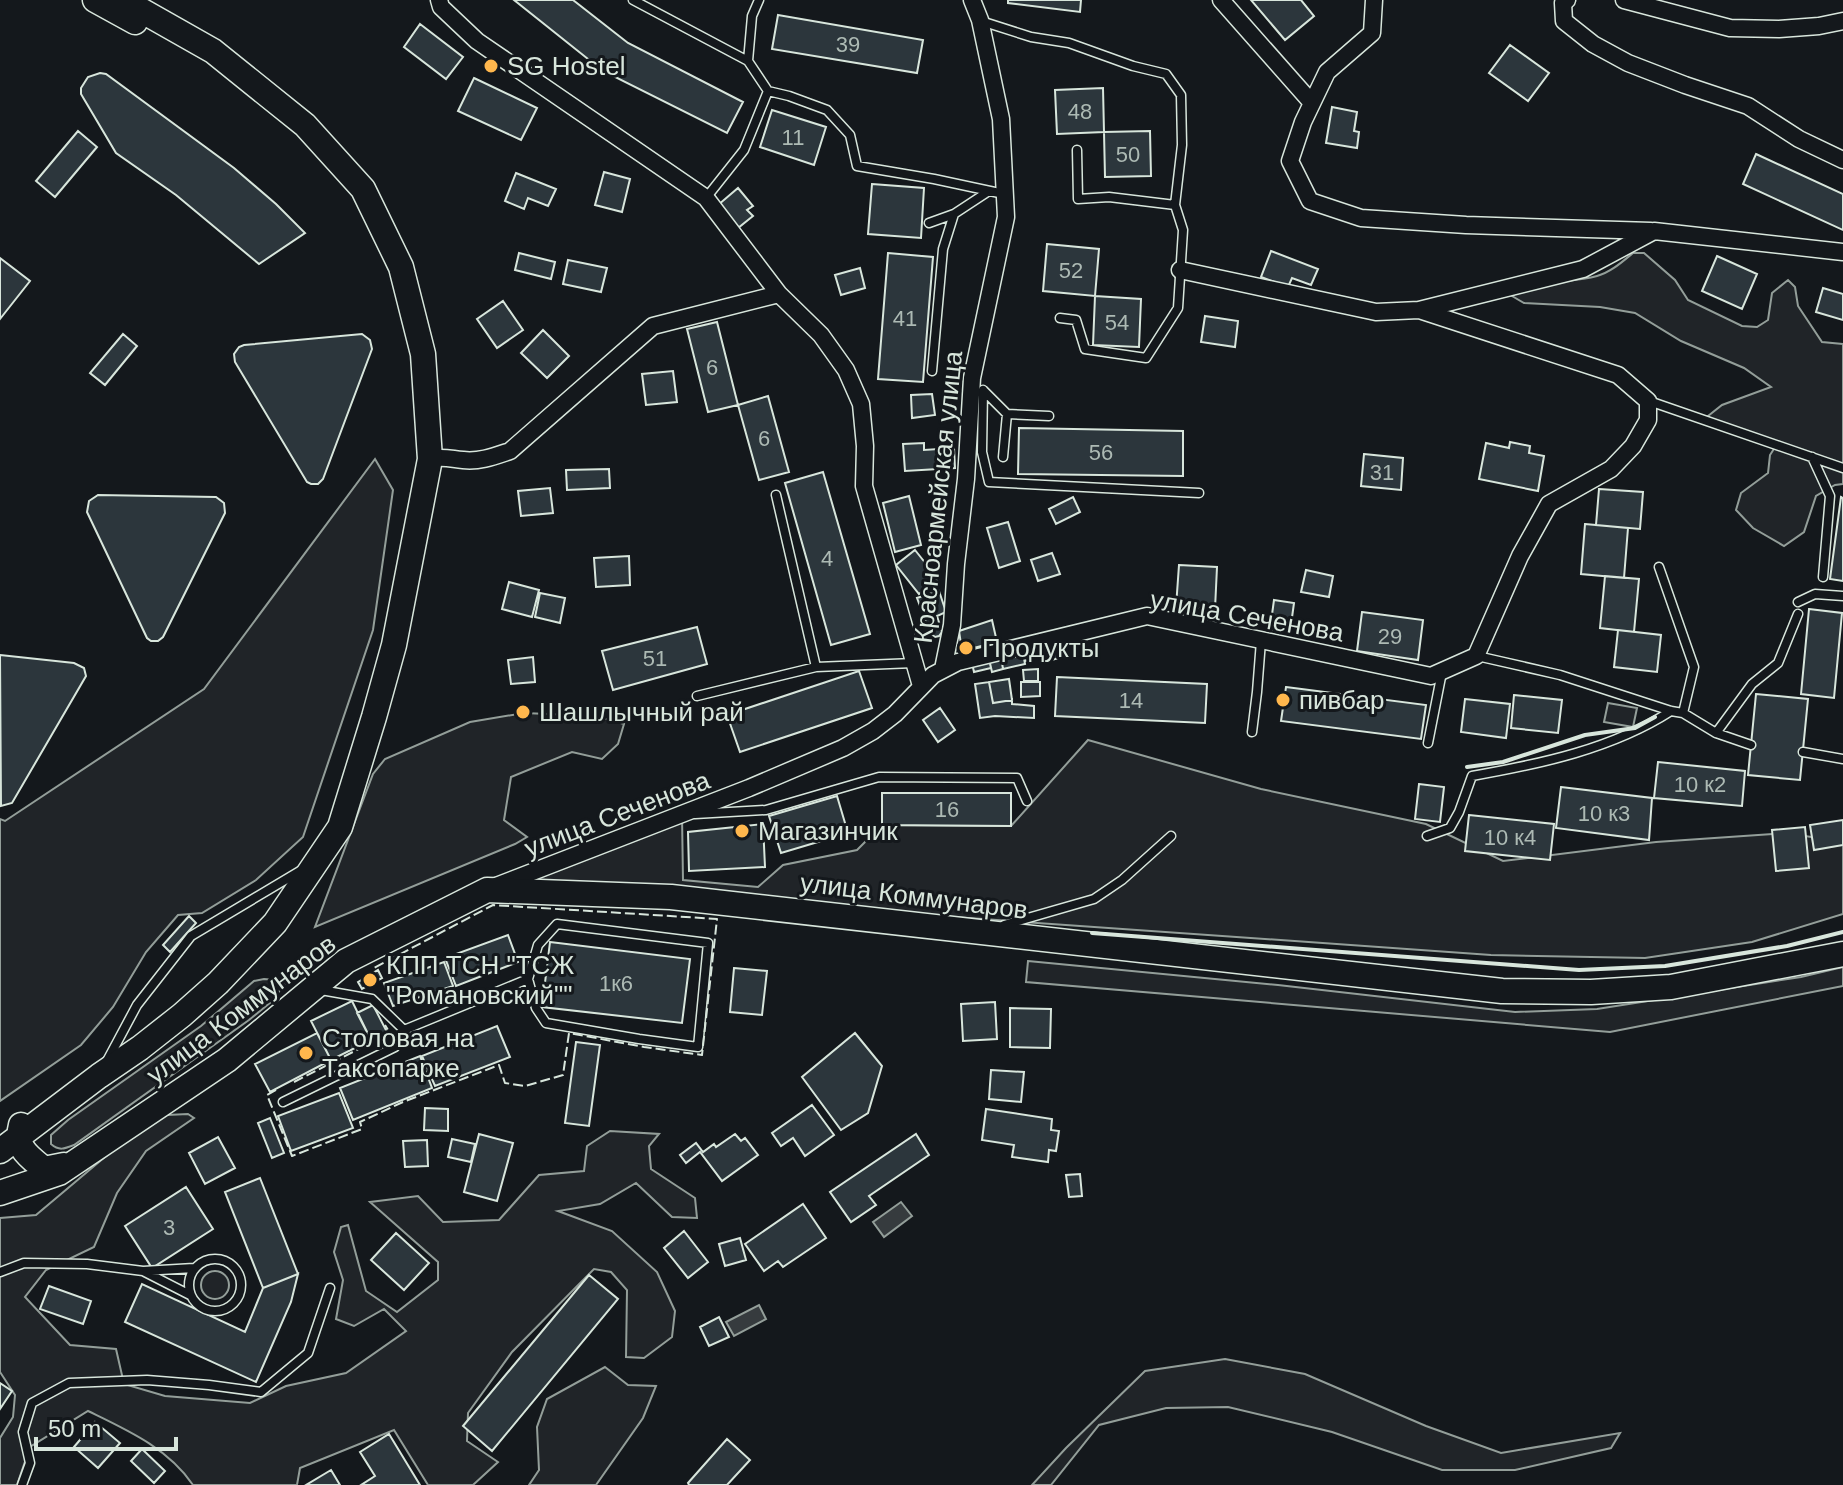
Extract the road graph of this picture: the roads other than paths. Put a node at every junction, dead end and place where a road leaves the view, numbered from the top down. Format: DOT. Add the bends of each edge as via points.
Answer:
graph roads {
  1 [pos="95,0"];
  2 [pos="123,0"];
  3 [pos="633,0"];
  4 [pos="759,0"];
  5 [pos="972,0"];
  6 [pos="1221,0"];
  7 [pos="1374,0"];
  8 [pos="1624,0"];
  9 [pos="1563,1"];
  10 [pos="438,2"];
  11 [pos="980,20"];
  12 [pos="1843,21"];
  13 [pos="748,61"];
  14 [pos="768,91"];
  15 [pos="1312,103"];
  16 [pos="1077,150"];
  17 [pos="1843,160"];
  18 [pos="997,192"];
  19 [pos="706,198"];
  20 [pos="1175,205"];
  21 [pos="954,214"];
  22 [pos="929,223"];
  23 [pos="1654,231"];
  24 [pos="1843,252"];
  25 [pos="1180,270"];
  26 [pos="779,294"];
  27 [pos="1419,310"];
  28 [pos="1060,318"];
  29 [pos="932,371"];
  30 [pos="978,384"];
  31 [pos="1648,401"];
  32 [pos="1007,414"];
  33 [pos="1049,416"];
  34 [pos="1003,457"];
  35 [pos="1812,457"];
  36 [pos="422,460"];
  37 [pos="1843,468"];
  38 [pos="1199,493"];
  39 [pos="776,495"];
  40 [pos="1659,567"];
  41 [pos="1823,577"];
  42 [pos="1843,596"];
  43 [pos="1798,602"];
  44 [pos="1798,614"];
  45 [pos="1261,641"];
  46 [pos="1476,656"];
  47 [pos="915,663"];
  48 [pos="816,667"];
  49 [pos="943,669"];
  50 [pos="1443,671"];
  51 [pos="921,686"];
  52 [pos="697,696"];
  53 [pos="1671,711"];
  54 [pos="1683,713"];
  55 [pos="1252,732"];
  56 [pos="1716,733"];
  57 [pos="1428,743"];
  58 [pos="1751,745"];
  59 [pos="1803,752"];
  60 [pos="1843,759"];
  61 [pos="1027,801"];
  62 [pos="682,815"];
  63 [pos="1171,836"];
  64 [pos="1427,836"];
  65 [pos="300,871"];
  66 [pos="487,890"];
  67 [pos="995,933"];
  68 [pos="1843,954"];
  69 [pos="528,979"];
  70 [pos="313,989"];
  71 [pos="404,1030"];
  72 [pos="107,1061"];
  73 [pos="283,1102"];
  74 [pos="16,1133"];
  75 [pos="81,1158"];
  76 [pos="59,1173"];
  77 [pos="0,1187"];
  78 [pos="0,1193"];
  79 [pos="194,1268"];
  80 [pos="143,1271"];
  81 [pos="0,1272"];
  82 [pos="330,1288"];
  83 [pos="190,1295"];
  84 [pos="22,1485"];
  1 -- 36 [label="main road" via="202,60 293,134 352,191 389,267 411,362"];
  2 -- 36 [label="main road" via="213,51 305,125 363,189 401,267 423,354"];
  3 -- 13 [label="lane"];
  4 -- 13 [label="lane" via="752,16"];
  5 -- 11 [label="street, Красноармейская улица"];
  6 -- 15 [label="street"];
  7 -- 15 [label="street" via="1372,33 1327,72"];
  8 -- 12 [label="street" via="1730,28 1779,29"];
  9 -- 17 [label="street" via="1564,21 1593,44 1628,63 1748,106"];
  10 -- 19 [label="street" via="477,41"];
  11 -- 18 [label="street, Красноармейская улица" via="1001,119"];
  11 -- 20 [label="lane" via="1166,74 1181,95"];
  13 -- 14 [label="lane"];
  14 -- 18 [label="lane" via="827,110 850,135 857,166"];
  14 -- 19 [label="lane" via="744,150"];
  15 -- 23 [label="street" via="1290,161 1310,201 1361,218"];
  16 -- 20 [label="lane" via="1078,199"];
  18 -- 21 [label="lane"];
  18 -- 30 [label="street, Красноармейская улица" via="1006,217"];
  19 -- 26 [label="street"];
  20 -- 25 [label="lane" via="1183,230"];
  21 -- 22 [label="lane"];
  21 -- 29 [label="lane" via="943,249"];
  23 -- 24 [label="street"];
  23 -- 27 [label="street" via="1583,269"];
  25 -- 27 [label="street" via="1376,312"];
  25 -- 28 [label="lane" via="1178,308 1146,358 1085,349 1076,320"];
  26 -- 36 [label="street" via="653,326 510,451 486,459"];
  26 -- 47 [label="street" via="821,335 846,370 861,404 864,486"];
  27 -- 31 [label="street" via="1618,375"];
  30 -- 32 [label="lane"];
  30 -- 38 [label="lane" via="989,482"];
  30 -- 49 [label="street, Красноармейская улица"];
  31 -- 35 [label="lane"];
  31 -- 46 [label="street" via="1648,420 1611,469 1549,504"];
  32 -- 33 [label="lane"];
  32 -- 34 [label="lane"];
  35 -- 37 [label="lane"];
  35 -- 41 [label="lane" via="1830,496"];
  36 -- 65 [label="main road" via="348,773 330,821"];
  36 -- 74 [label="main road" via="394,645 340,827 275,923 218,983 182,1015"];
  39 -- 48 [label="lane"];
  40 -- 54 [label="lane" via="1694,667"];
  42 -- 43 [label="lane" via="1815,594"];
  44 -- 56 [label="lane" via="1778,663 1752,684"];
  45 -- 49 [label="street, улица Сеченова" via="1147,616"];
  45 -- 50 [label="street, улица Сеченова" via="1431,676"];
  45 -- 55 [label="lane"];
  46 -- 50 [label="street, улица Сеченова"];
  46 -- 53 [label="lane" via="1560,675"];
  47 -- 48 [label="lane"];
  47 -- 51 [label="street"];
  48 -- 52 [label="lane"];
  49 -- 51 [label="street, улица Сеченова"];
  50 -- 57 [label="lane"];
  51 -- 62 [label="street, улица Сеченова" via="895,714 843,748"];
  53 -- 54 [label="lane"];
  53 -- 64 [label="lane" via="1622,738 1532,765 1472,776 1450,828"];
  54 -- 56 [label="lane"];
  56 -- 58 [label="lane"];
  59 -- 60 [label="lane"];
  61 -- 62 [label="lane" via="1017,778 879,777 766,810"];
  62 -- 66 [label="street, улица Сеченова"];
  63 -- 67 [label="lane" via="1094,899 1004,925"];
  65 -- 72 [label="main road" via="231,956 180,1005"];
  65 -- 72 [label="lane" via="191,936 137,1005"];
  66 -- 67 [label="main road, улица Коммунаров" via="671,897"];
  66 -- 70 [label="main road, улица Коммунаров" via="346,961"];
  67 -- 68 [label="main road, улица Коммунаров" via="1502,991 1671,987"];
  69 -- 69 [label="lane" via="546,1023 698,1047 708,943 557,924 538,945"];
  69 -- 71 [label="lane"];
  70 -- 71 [label="lane" via="372,999"];
  70 -- 75 [label="main road, улица Коммунаров" via="227,1060"];
  71 -- 73 [label="lane" via="395,1047"];
  72 -- 74 [label="main road"];
  74 -- 75 [label="main road" via="31,1135 33,1148 46,1160"];
  75 -- 76 [label="main road, улица Коммунаров"];
  76 -- 77 [label="main road, улица Коммунаров"];
  76 -- 78 [label="main road, улица Коммунаров"];
  79 -- 80 [label="lane"];
  79 -- 83 [label="lane"];
  79 -- 83 [label="lane" via="219,1258 232,1264 242,1289 225,1310 199,1306"];
  80 -- 81 [label="lane" via="24,1263"];
  80 -- 83 [label="lane"];
  82 -- 84 [label="lane" via="308,1353 261,1392 147,1380 69,1383 32,1403 23,1432 30,1463"];
}
